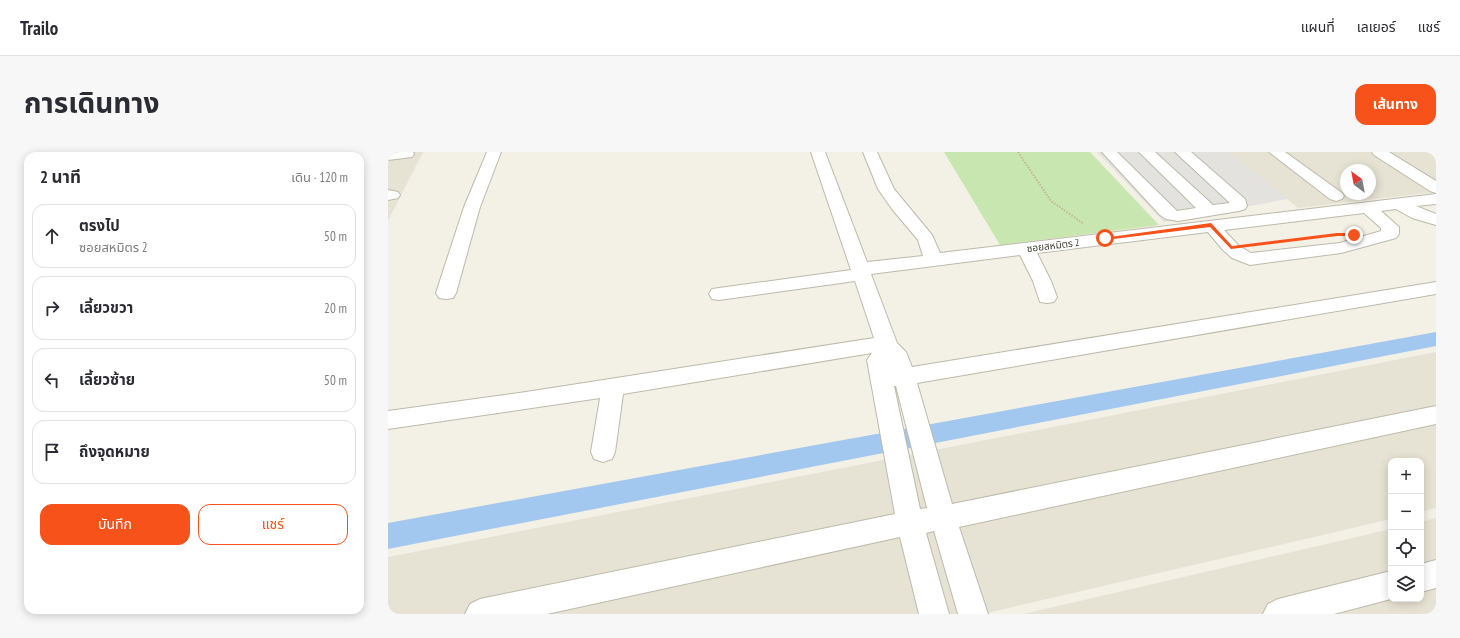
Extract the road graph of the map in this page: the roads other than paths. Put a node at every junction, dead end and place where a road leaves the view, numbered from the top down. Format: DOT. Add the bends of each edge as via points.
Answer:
graph roads {
  1 [pos="494,152"];
  2 [pos="818,152"];
  3 [pos="870,152"];
  4 [pos="1109,152"];
  5 [pos="1146,152"];
  6 [pos="1182,152"];
  7 [pos="1276,152"];
  8 [pos="1379,152"];
  9 [pos="407,154"];
  10 [pos="388,156"];
  11 [pos="1436,188"];
  12 [pos="1336,196"];
  13 [pos="1436,199"];
  14 [pos="1398,203"];
  15 [pos="1366,207"];
  16 [pos="1210,218"];
  17 [pos="1436,220"];
  18 [pos="1025,248"];
  19 [pos="934,260"];
  20 [pos="861,271"];
  21 [pos="1436,288"];
  22 [pos="446,293"];
  23 [pos="719,294"];
  24 [pos="1047,297"];
  25 [pos="888,345"];
  26 [pos="613,387"];
  27 [pos="896,389"];
  28 [pos="1436,415"];
  29 [pos="388,420"];
  30 [pos="603,452"];
  31 [pos="943,518"];
  32 [pos="910,523"];
  33 [pos="1436,574"];
  34 [pos="1424,577"];
  35 [pos="1388,587"];
  36 [pos="480,614"];
  37 [pos="934,614"];
  38 [pos="973,614"];
  39 [pos="1278,614"];
  1 -- 22 [label="street" via="472,207"];
  2 -- 20 [label="street"];
  3 -- 19 [label="street" via="886,189 926,239"];
  4 -- 16 [label="street" via="1172,215"];
  5 -- 16 [label="street"];
  6 -- 16 [label="street" via="1239,202 1239,206"];
  7 -- 12 [label="street"];
  8 -- 11 [label="street"];
  9 -- 10 [label="street"];
  13 -- 14 [label="street, ซอยสหมิตร 2"];
  14 -- 15 [label="street, ซอยสหมิตร 2"];
  14 -- 17 [label="street"];
  15 -- 16 [label="street, ซอยสหมิตร 2"];
  15 -- 16 [label="street" via="1390,227 1390,234 1342,248 1250,259 1231,248"];
  16 -- 18 [label="street, ซอยสหมิตร 2" via="1105,238"];
  18 -- 19 [label="street, ซอยสหมิตร 2"];
  18 -- 24 [label="street"];
  19 -- 20 [label="street, ซอยสหมิตร 2"];
  20 -- 23 [label="street, ซอยสหมิตร 2"];
  20 -- 25 [label="street"];
  21 -- 27 [label="street"];
  25 -- 26 [label="street"];
  25 -- 27 [label="street" via="878,360"];
  26 -- 29 [label="street"];
  26 -- 30 [label="street"];
  27 -- 31 [label="street" via="932,479"];
  27 -- 32 [label="street" via="902,484"];
  28 -- 31 [label="street"];
  31 -- 32 [label="street"];
  31 -- 38 [label="street"];
  32 -- 36 [label="street"];
  32 -- 37 [label="street"];
  33 -- 34 [label="street"];
  35 -- 39 [label="street"];
}
